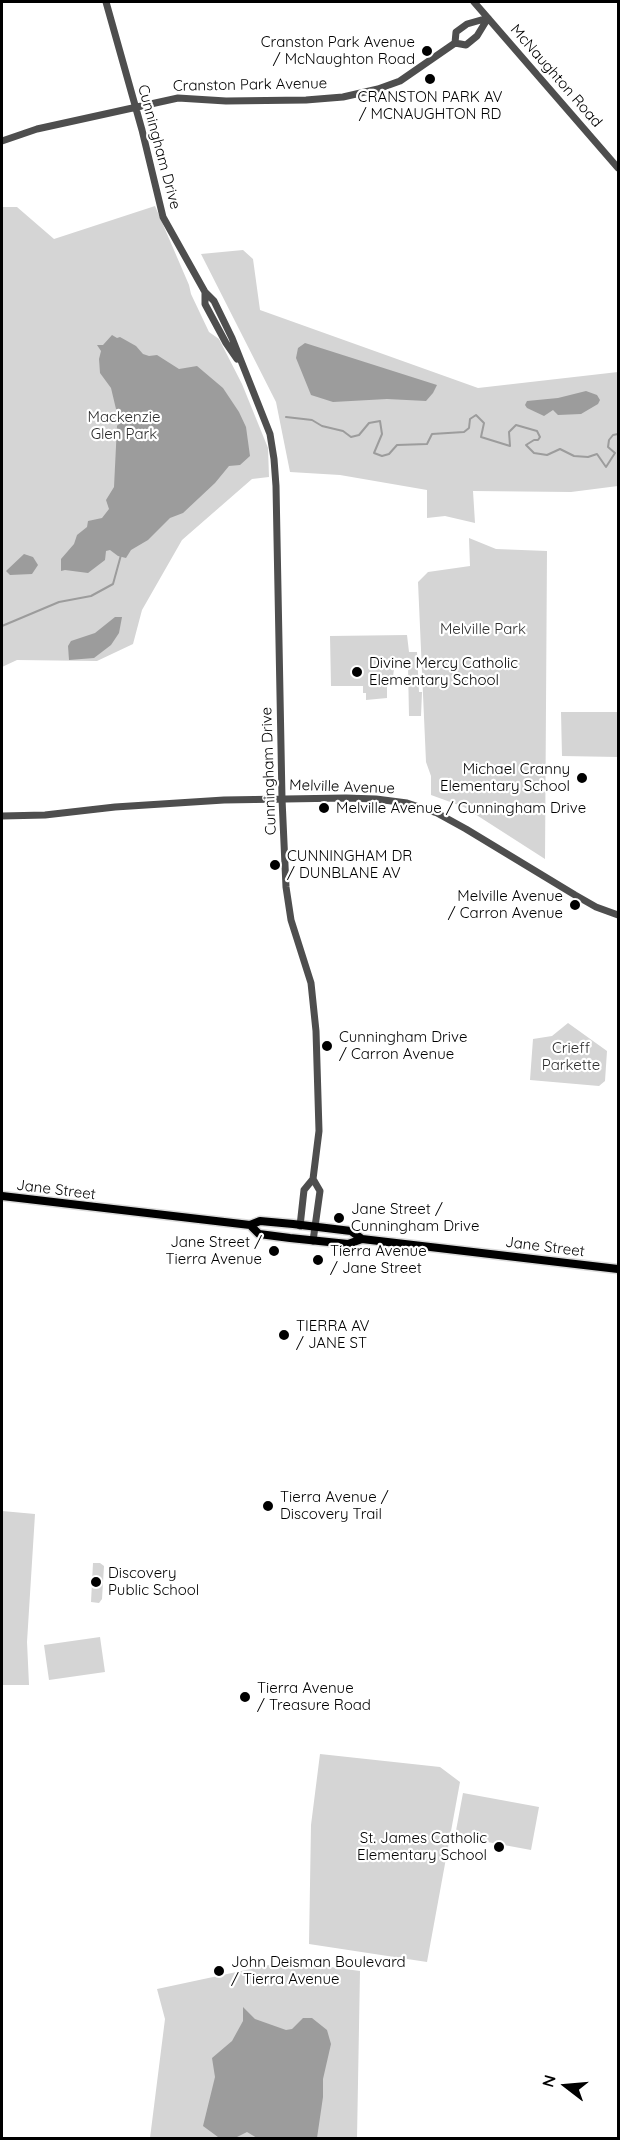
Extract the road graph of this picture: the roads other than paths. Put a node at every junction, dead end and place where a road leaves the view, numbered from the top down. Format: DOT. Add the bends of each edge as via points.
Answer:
graph roads {
  1 [pos="106,2"];
  2 [pos="474,2"];
  3 [pos="488,18"];
  4 [pos="455,43"];
  5 [pos="135,106"];
  6 [pos="2,141"];
  7 [pos="618,168"];
  8 [pos="282,798"];
  9 [pos="2,816"];
  10 [pos="618,915"];
  11 [pos="313,1179"];
  12 [pos="2,1196"];
  13 [pos="250,1226"];
  14 [pos="300,1226"];
  15 [pos="315,1227"];
  16 [pos="362,1239"];
  17 [pos="313,1241"];
  18 [pos="618,1269"];
  1 -- 5 [label="street, Cunningham Drive"];
  2 -- 3 [label="street, McNaughton Road"];
  3 -- 4 [label="street, Cranston Park Avenue" via="456,32"];
  3 -- 4 [label="street, Cranston Park Avenue" via="466,45"];
  3 -- 7 [label="street, McNaughton Road"];
  4 -- 5 [label="street, Cranston Park Avenue" via="400,81 343,97 226,101 178,98"];
  5 -- 6 [label="street, Cranston Park Avenue"];
  5 -- 8 [label="street, Cunningham Drive" via="163,218 205,292 205,304 242,365 270,434 275,466"];
  8 -- 9 [label="street, Melville Avenue"];
  8 -- 10 [label="street, Melville Avenue" via="376,799 407,803 437,813 596,907"];
  8 -- 11 [label="street, Cunningham Drive" via="288,908 311,983 316,1031 319,1131"];
  11 -- 14 [label="street, Cunningham Drive" via="304,1190"];
  11 -- 15 [label="street, Cunningham Drive" via="320,1191"];
  12 -- 13 [label="main road, Jane Street"];
  13 -- 14 [label="main road, Jane Street" via="260,1221"];
  13 -- 17 [label="main road, Jane Street" via="259,1234"];
  14 -- 15 [label="main road, Jane Street"];
  15 -- 16 [label="main road, Jane Street" via="351,1231"];
  15 -- 17 [label="street, Cunningham Drive"];
  16 -- 17 [label="main road, Jane Street" via="348,1244"];
  16 -- 18 [label="main road, Jane Street"];
}
